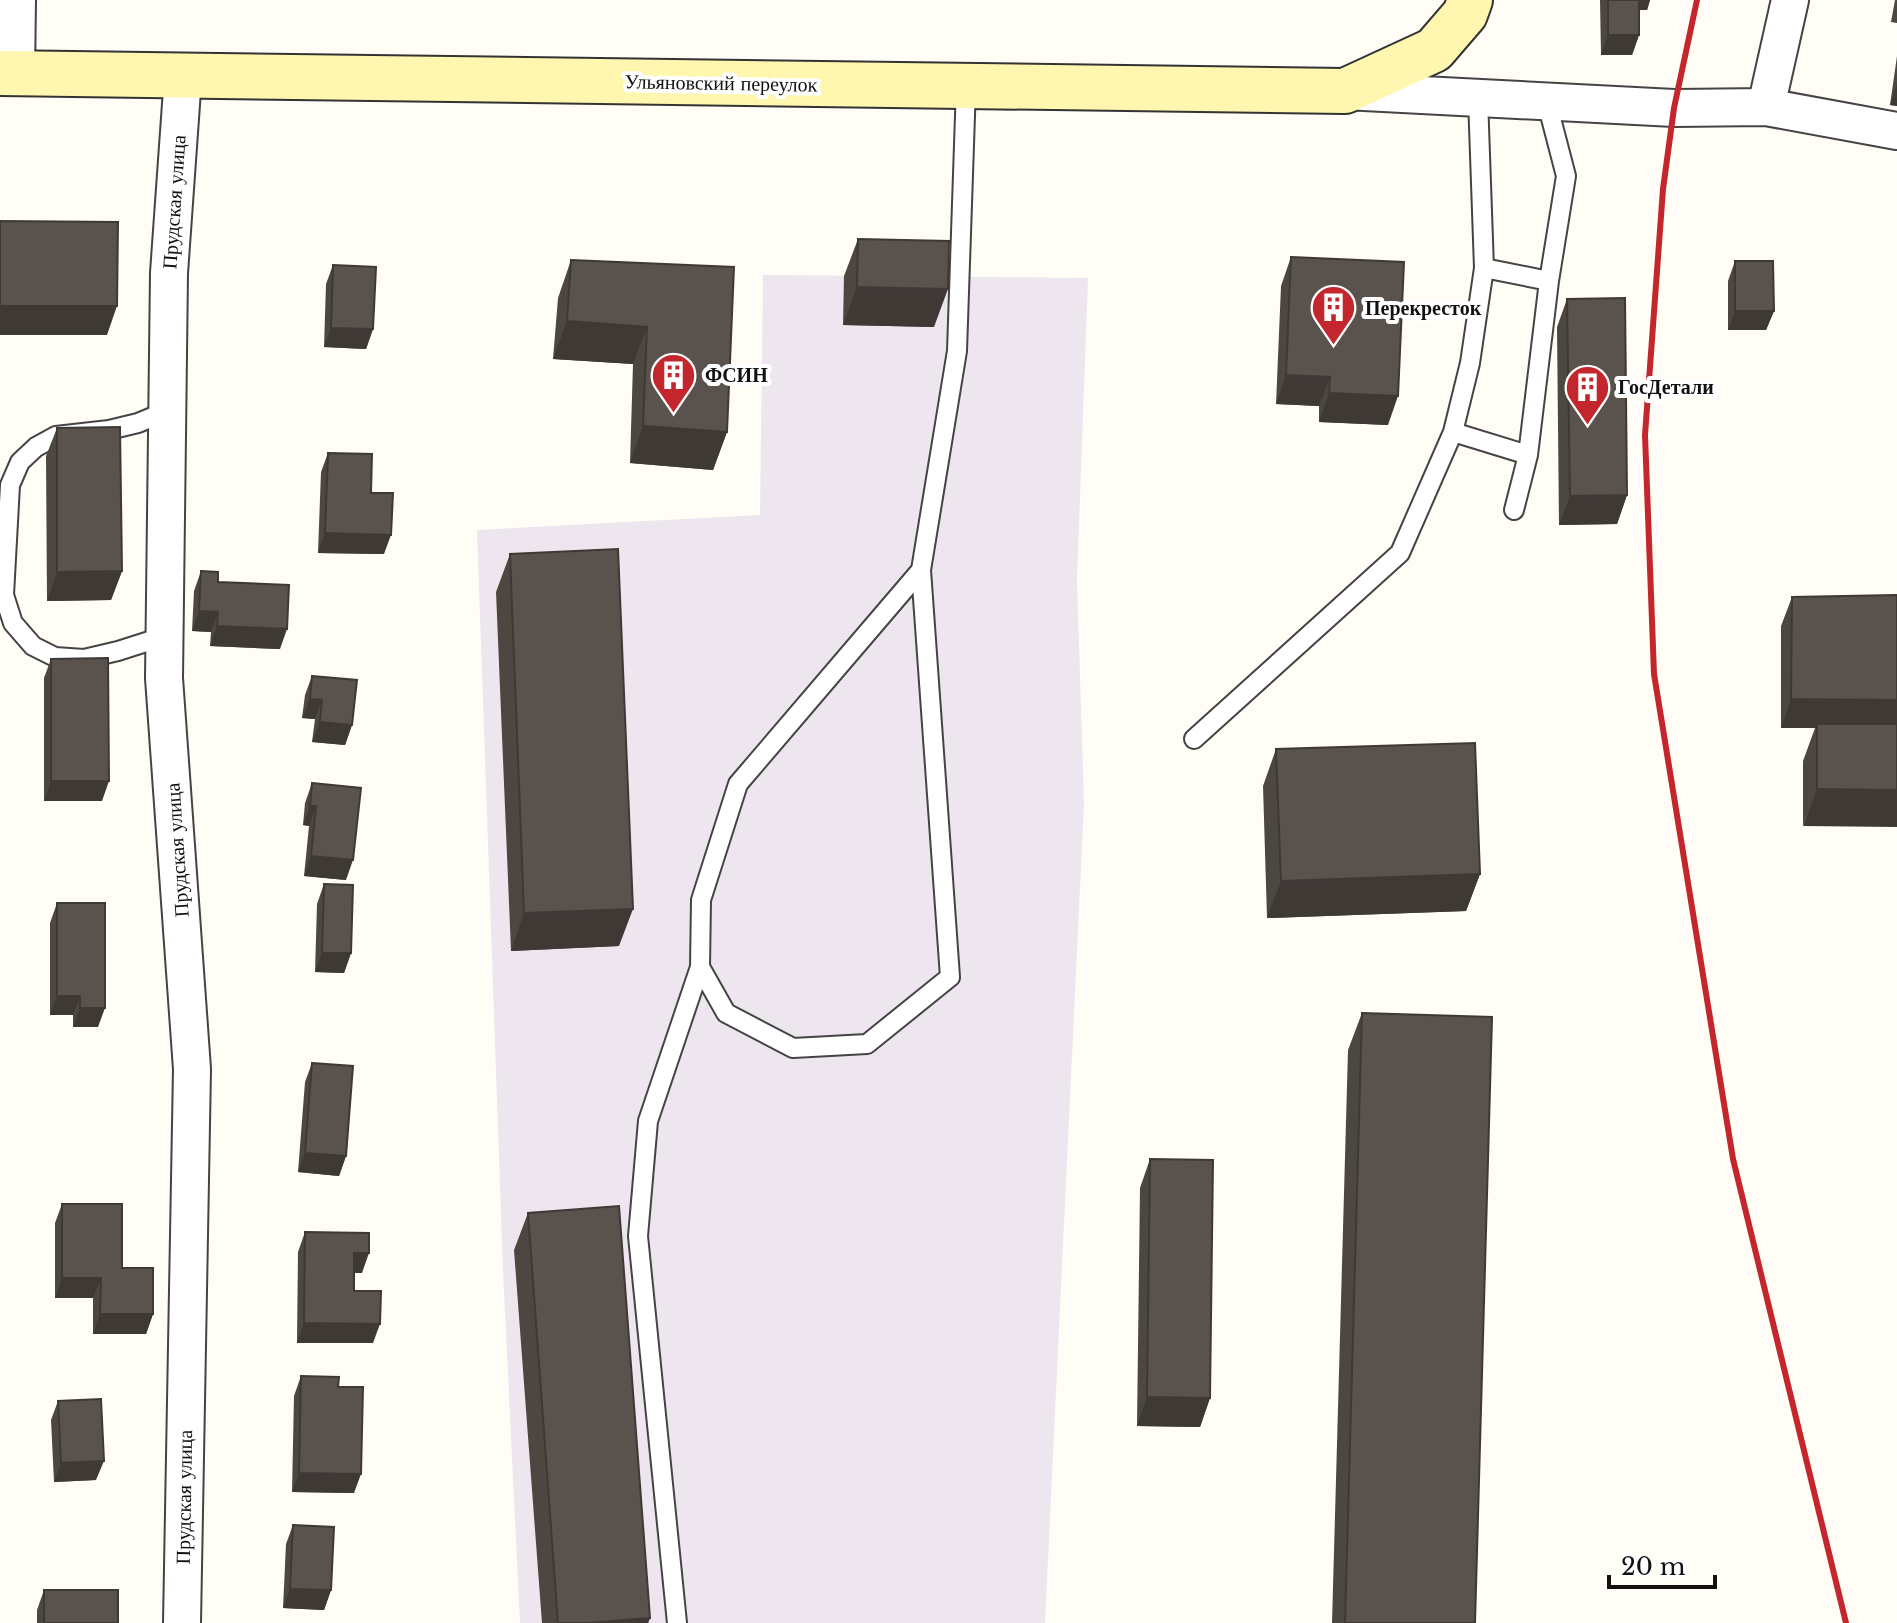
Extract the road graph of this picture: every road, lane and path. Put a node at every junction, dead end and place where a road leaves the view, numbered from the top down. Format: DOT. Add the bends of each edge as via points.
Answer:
graph roads {
  1 [pos="17,0"];
  2 [pos="1470,0"];
  3 [pos="1790,0"];
  4 [pos="8,73"];
  5 [pos="183,76"];
  6 [pos="966,86"];
  7 [pos="1345,91"];
  8 [pos="1478,98"];
  9 [pos="1547,103"];
  10 [pos="1766,107"];
  11 [pos="1897,131"];
  12 [pos="1484,268"];
  13 [pos="1549,281"];
  14 [pos="167,411"];
  15 [pos="1453,432"];
  16 [pos="1528,455"];
  17 [pos="1514,510"];
  18 [pos="921,570"];
  19 [pos="165,636"];
  20 [pos="1194,739"];
  21 [pos="700,967"];
  22 [pos="182,1623"];
  23 [pos="677,1623"];
  1 -- 4 [label="street"];
  2 -- 7 [label="main road, Ульяновский переулок" via="1465,14 1434,50"];
  3 -- 10 [label="street"];
  4 -- 5 [label="main road, Ульяновский переулок"];
  5 -- 6 [label="main road, Ульяновский переулок"];
  5 -- 14 [label="street, Прудская улица" via="169,273"];
  6 -- 7 [label="main road, Ульяновский переулок"];
  6 -- 18 [label="lane" via="957,351"];
  7 -- 8 [label="street"];
  8 -- 9 [label="street"];
  8 -- 12 [label="lane"];
  9 -- 10 [label="street"];
  9 -- 13 [label="lane" via="1566,176"];
  10 -- 11 [label="street"];
  12 -- 13 [label="lane"];
  12 -- 15 [label="lane"];
  13 -- 16 [label="lane"];
  14 -- 19 [label="street, Прудская улица"];
  14 -- 19 [label="lane" via="109,430 56,436 20,462 10,485 4,595 13,623 33,646 55,657 84,659"];
  15 -- 16 [label="lane"];
  15 -- 20 [label="lane" via="1400,553"];
  16 -- 17 [label="lane"];
  18 -- 21 [label="lane" via="738,784 701,900"];
  18 -- 21 [label="lane" via="950,977 867,1044 793,1048 726,1013"];
  19 -- 22 [label="street, Прудская улица" via="192,1069"];
  21 -- 23 [label="lane" via="648,1121 638,1236"];
}
